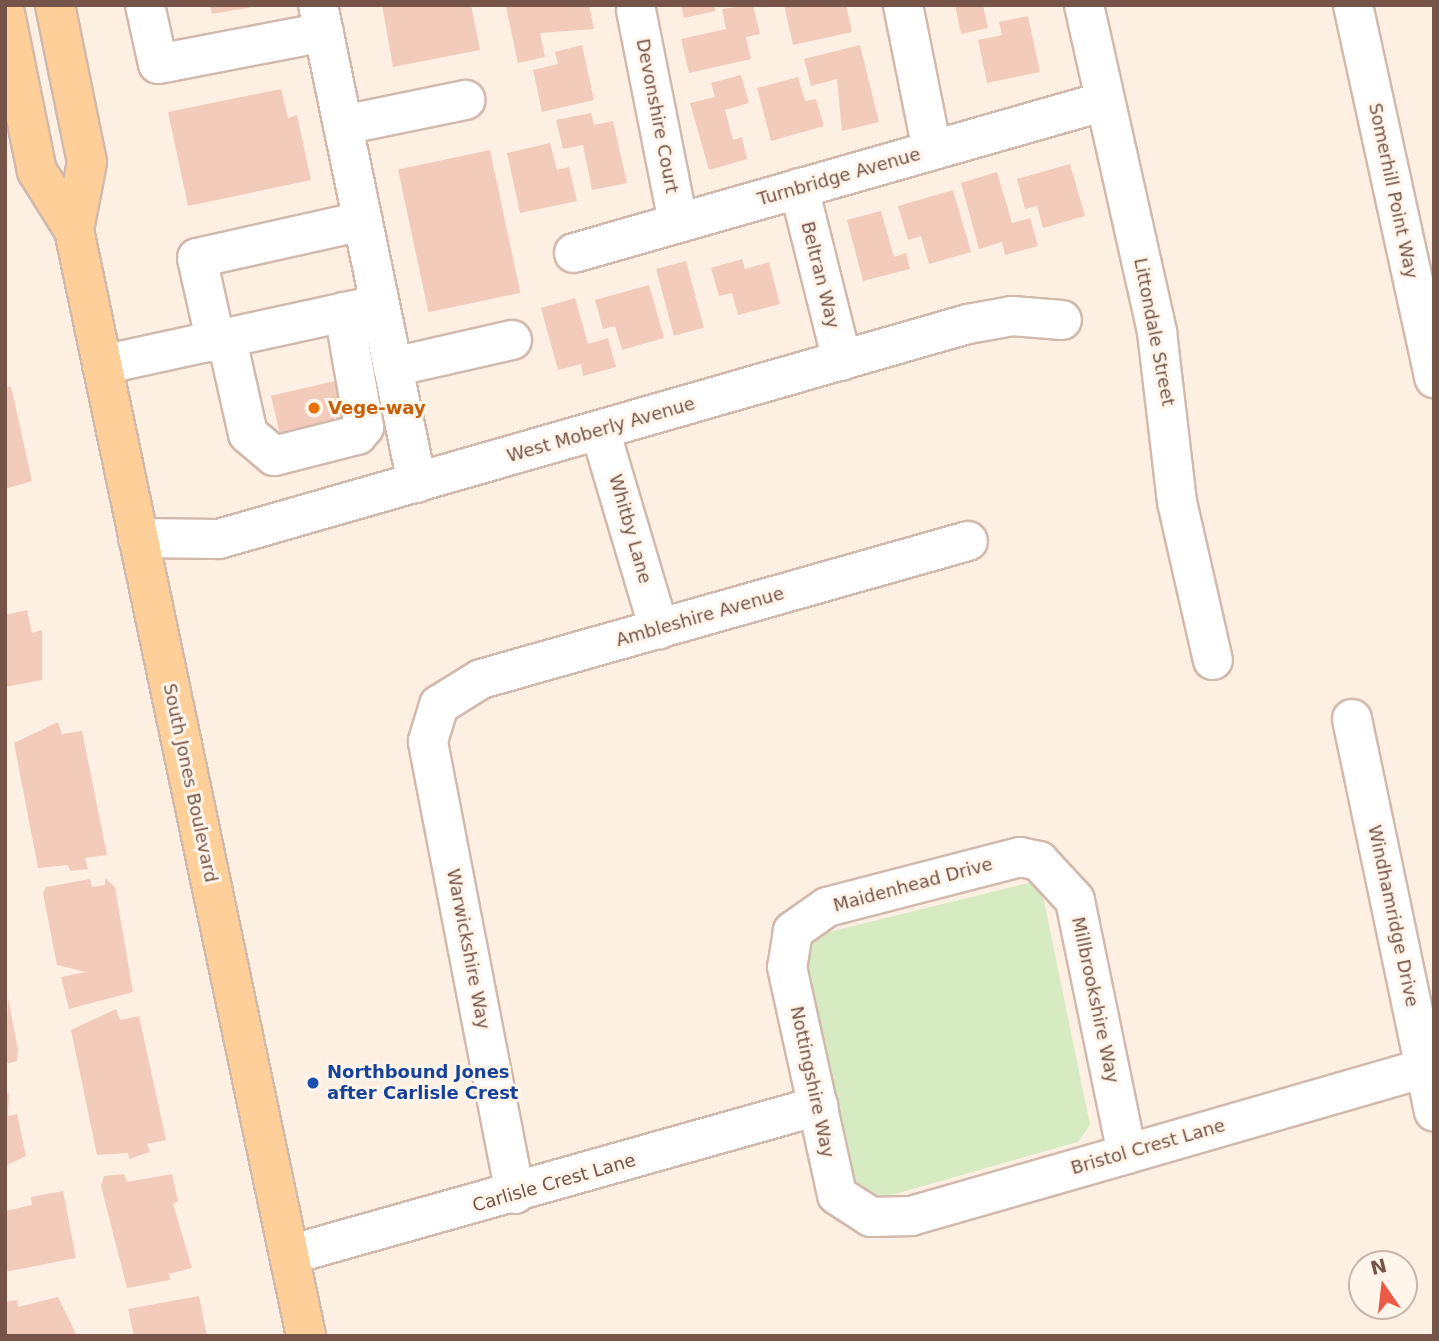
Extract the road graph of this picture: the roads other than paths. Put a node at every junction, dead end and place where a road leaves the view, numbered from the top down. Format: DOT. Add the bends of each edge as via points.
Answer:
graph roads {
  1 [pos="55,5"];
  2 [pos="145,5"];
  3 [pos="903,5"];
  4 [pos="1084,5"];
  5 [pos="1353,5"];
  6 [pos="636,10"];
  7 [pos="5,13"];
  8 [pos="321,19"];
  9 [pos="465,100"];
  10 [pos="1105,100"];
  11 [pos="343,125"];
  12 [pos="932,150"];
  13 [pos="799,188"];
  14 [pos="363,221"];
  15 [pos="678,223"];
  16 [pos="74,230"];
  17 [pos="574,253"];
  18 [pos="362,308"];
  19 [pos="1062,320"];
  20 [pos="512,340"];
  21 [pos="221,341"];
  22 [pos="842,361"];
  23 [pos="102,365"];
  24 [pos="393,367"];
  25 [pos="1434,378"];
  26 [pos="600,430"];
  27 [pos="416,483"];
  28 [pos="138,538"];
  29 [pos="968,541"];
  30 [pos="659,629"];
  31 [pos="1213,660"];
  32 [pos="439,705"];
  33 [pos="1352,719"];
  34 [pos="1038,861"];
  35 [pos="793,931"];
  36 [pos="1425,1068"];
  37 [pos="818,1106"];
  38 [pos="1434,1112"];
  39 [pos="1127,1154"];
  40 [pos="515,1194"];
  41 [pos="871,1216"];
  42 [pos="289,1255"];
  43 [pos="306,1336"];
  1 -- 16 [label="main road, South Jones Boulevard" via="87,162"];
  2 -- 8 [label="street" via="158,64"];
  3 -- 12 [label="street"];
  4 -- 10 [label="street, Littondale Street"];
  5 -- 25 [label="street, Somerhill Point Way"];
  6 -- 15 [label="street, Devonshire Court"];
  7 -- 16 [label="main road, South Jones Boulevard" via="37,171"];
  8 -- 11 [label="street"];
  9 -- 11 [label="street"];
  10 -- 12 [label="street, Turnbridge Avenue"];
  10 -- 31 [label="street, Littondale Street" via="1157,332 1177,502"];
  11 -- 14 [label="street"];
  12 -- 13 [label="street, Turnbridge Avenue"];
  13 -- 15 [label="street, Turnbridge Avenue"];
  13 -- 22 [label="street, Beltran Way"];
  14 -- 18 [label="street"];
  14 -- 21 [label="street" via="197,258"];
  15 -- 17 [label="street, Turnbridge Avenue"];
  16 -- 23 [label="main road, South Jones Boulevard"];
  18 -- 21 [label="street"];
  18 -- 21 [label="street" via="364,426 357,435 274,456 248,435"];
  18 -- 24 [label="street"];
  19 -- 22 [label="street, West Moberly Avenue" via="1012,316"];
  20 -- 24 [label="street"];
  21 -- 23 [label="street"];
  22 -- 26 [label="street, West Moberly Avenue"];
  23 -- 28 [label="main road, South Jones Boulevard"];
  24 -- 27 [label="street"];
  26 -- 27 [label="street, West Moberly Avenue"];
  26 -- 30 [label="street, Whitby Lane"];
  27 -- 28 [label="street, West Moberly Avenue" via="219,539"];
  28 -- 42 [label="main road, South Jones Boulevard"];
  29 -- 30 [label="street, Ambleshire Avenue"];
  30 -- 32 [label="street, Ambleshire Avenue" via="481,679"];
  32 -- 40 [label="street, Warwickshire Way" via="428,741"];
  33 -- 36 [label="street, Windhamridge Drive"];
  34 -- 35 [label="street, Maidenhead Drive" via="1020,857 827,907"];
  34 -- 39 [label="street, Millbrookshire Way" via="1075,900"];
  35 -- 37 [label="street, Nottingshire Way" via="787,967"];
  36 -- 38 [label="street, Windhamridge Drive"];
  36 -- 39 [label="street, Bristol Crest Lane"];
  37 -- 40 [label="street, Carlisle Crest Lane"];
  37 -- 41 [label="street, Nottingshire Way" via="837,1195"];
  39 -- 41 [label="street, Bristol Crest Lane" via="911,1216"];
  40 -- 42 [label="street, Carlisle Crest Lane"];
  42 -- 43 [label="main road, South Jones Boulevard"];
}
